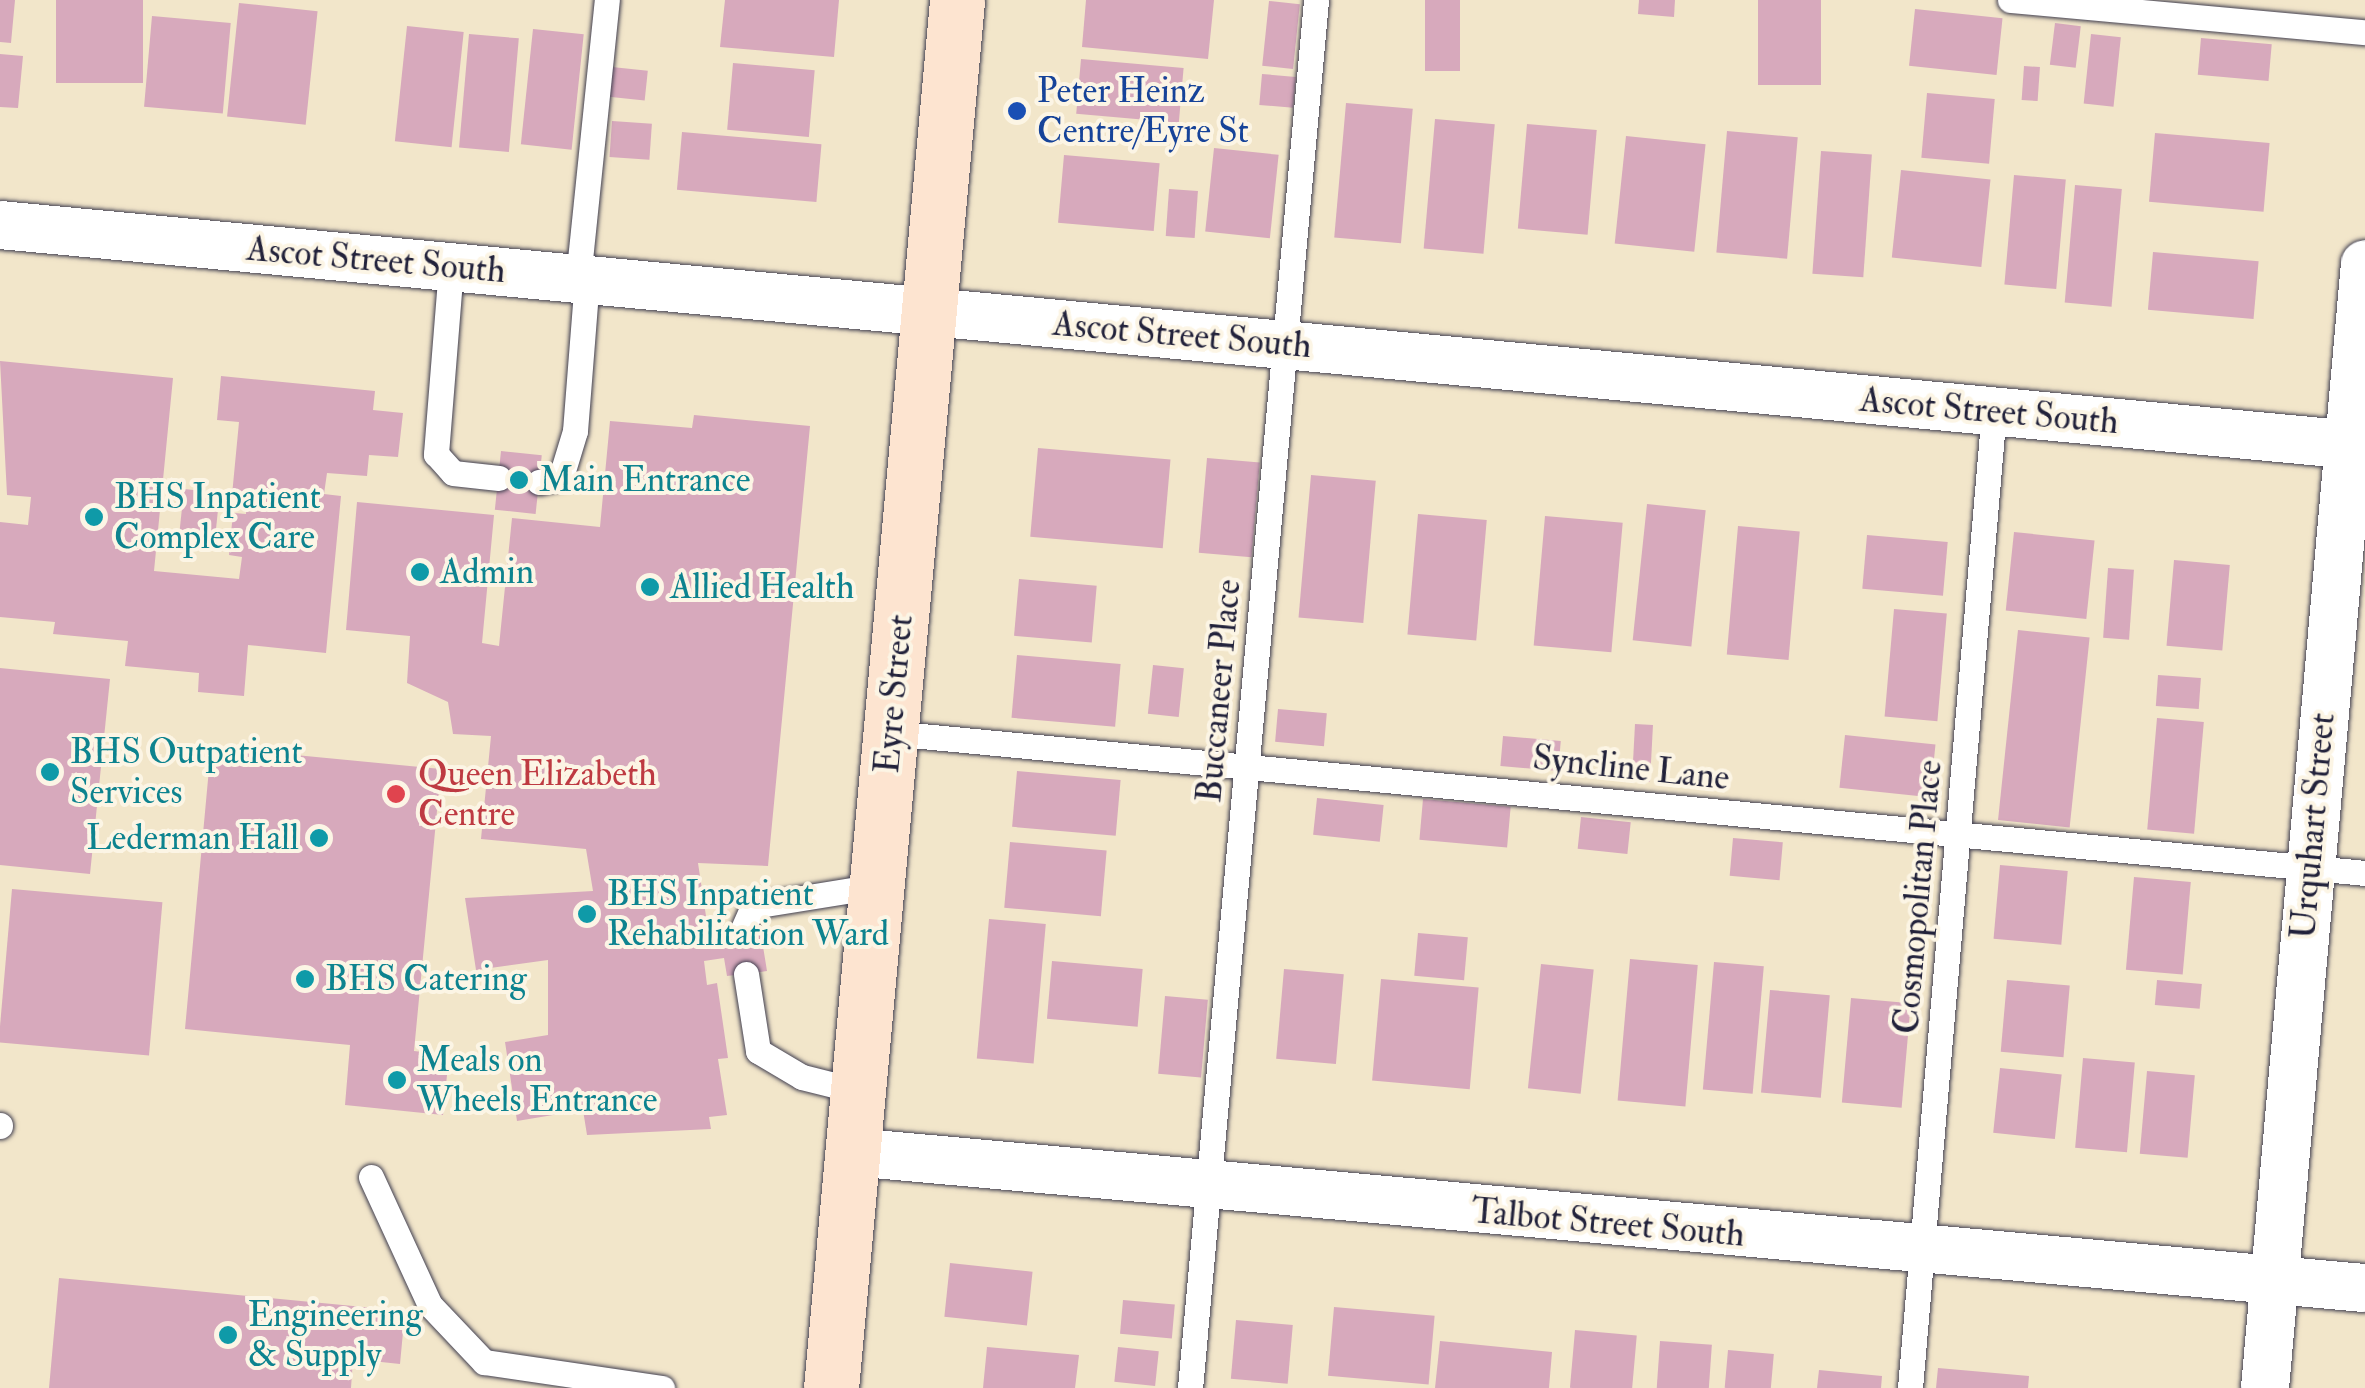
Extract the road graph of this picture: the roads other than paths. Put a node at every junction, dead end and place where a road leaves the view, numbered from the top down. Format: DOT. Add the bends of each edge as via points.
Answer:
graph roads {
  1 [pos="607,0"];
  2 [pos="957,0"];
  3 [pos="1316,0"];
  4 [pos="2010,0"];
  5 [pos="2365,32"];
  6 [pos="0,225"];
  7 [pos="2365,264"];
  8 [pos="452,267"];
  9 [pos="582,279"];
  10 [pos="929,311"];
  11 [pos="1284,345"];
  12 [pos="1994,411"];
  13 [pos="2357,445"];
  14 [pos="499,478"];
  15 [pos="539,482"];
  16 [pos="890,734"];
  17 [pos="1248,764"];
  18 [pos="1959,836"];
  19 [pos="2309,868"];
  20 [pos="2365,873"];
  21 [pos="877,886"];
  22 [pos="742,931"];
  23 [pos="746,974"];
  24 [pos="858,1091"];
  25 [pos="852,1152"];
  26 [pos="371,1178"];
  27 [pos="1210,1186"];
  28 [pos="1923,1252"];
  29 [pos="2273,1281"];
  30 [pos="2365,1288"];
  31 [pos="662,1388"];
  32 [pos="831,1388"];
  33 [pos="1190,1388"];
  34 [pos="1910,1388"];
  35 [pos="2265,1388"];
  1 -- 9 [label="lane"];
  2 -- 10 [label="main road, Eyre Street"];
  3 -- 11 [label="lane, Buccaneer Place"];
  4 -- 5 [label="lane"];
  6 -- 8 [label="street, Ascot Street South"];
  7 -- 13 [label="street, Urquhart Street"];
  8 -- 9 [label="street, Ascot Street South"];
  8 -- 14 [label="lane" via="436,454 454,473"];
  9 -- 10 [label="street, Ascot Street South"];
  9 -- 15 [label="lane" via="575,431 561,476"];
  10 -- 11 [label="street, Ascot Street South"];
  10 -- 16 [label="main road, Eyre Street"];
  11 -- 12 [label="street, Ascot Street South"];
  11 -- 17 [label="lane, Buccaneer Place"];
  12 -- 13 [label="street, Ascot Street South"];
  12 -- 18 [label="lane, Cosmopolitan Place"];
  13 -- 19 [label="street, Urquhart Street"];
  16 -- 17 [label="lane, Syncline Lane"];
  16 -- 21 [label="main road, Eyre Street"];
  17 -- 18 [label="lane, Syncline Lane"];
  17 -- 27 [label="lane, Buccaneer Place"];
  18 -- 19 [label="lane, Syncline Lane"];
  18 -- 28 [label="lane, Cosmopolitan Place"];
  19 -- 20 [label="lane, Syncline Lane"];
  19 -- 29 [label="street, Urquhart Street"];
  21 -- 22 [label="lane" via="753,906"];
  21 -- 24 [label="main road, Eyre Street"];
  23 -- 24 [label="lane" via="758,1051 802,1077"];
  24 -- 25 [label="main road, Eyre Street"];
  25 -- 27 [label="street, Talbot Street South"];
  25 -- 32 [label="main road, Eyre Street"];
  26 -- 31 [label="lane" via="430,1305 484,1362"];
  27 -- 28 [label="street, Talbot Street South"];
  27 -- 33 [label="lane, Buccaneer Place"];
  28 -- 29 [label="street, Talbot Street South"];
  28 -- 34 [label="lane, Cosmopolitan Place"];
  29 -- 30 [label="street, Talbot Street South"];
  29 -- 35 [label="street, Urquhart Street"];
}
